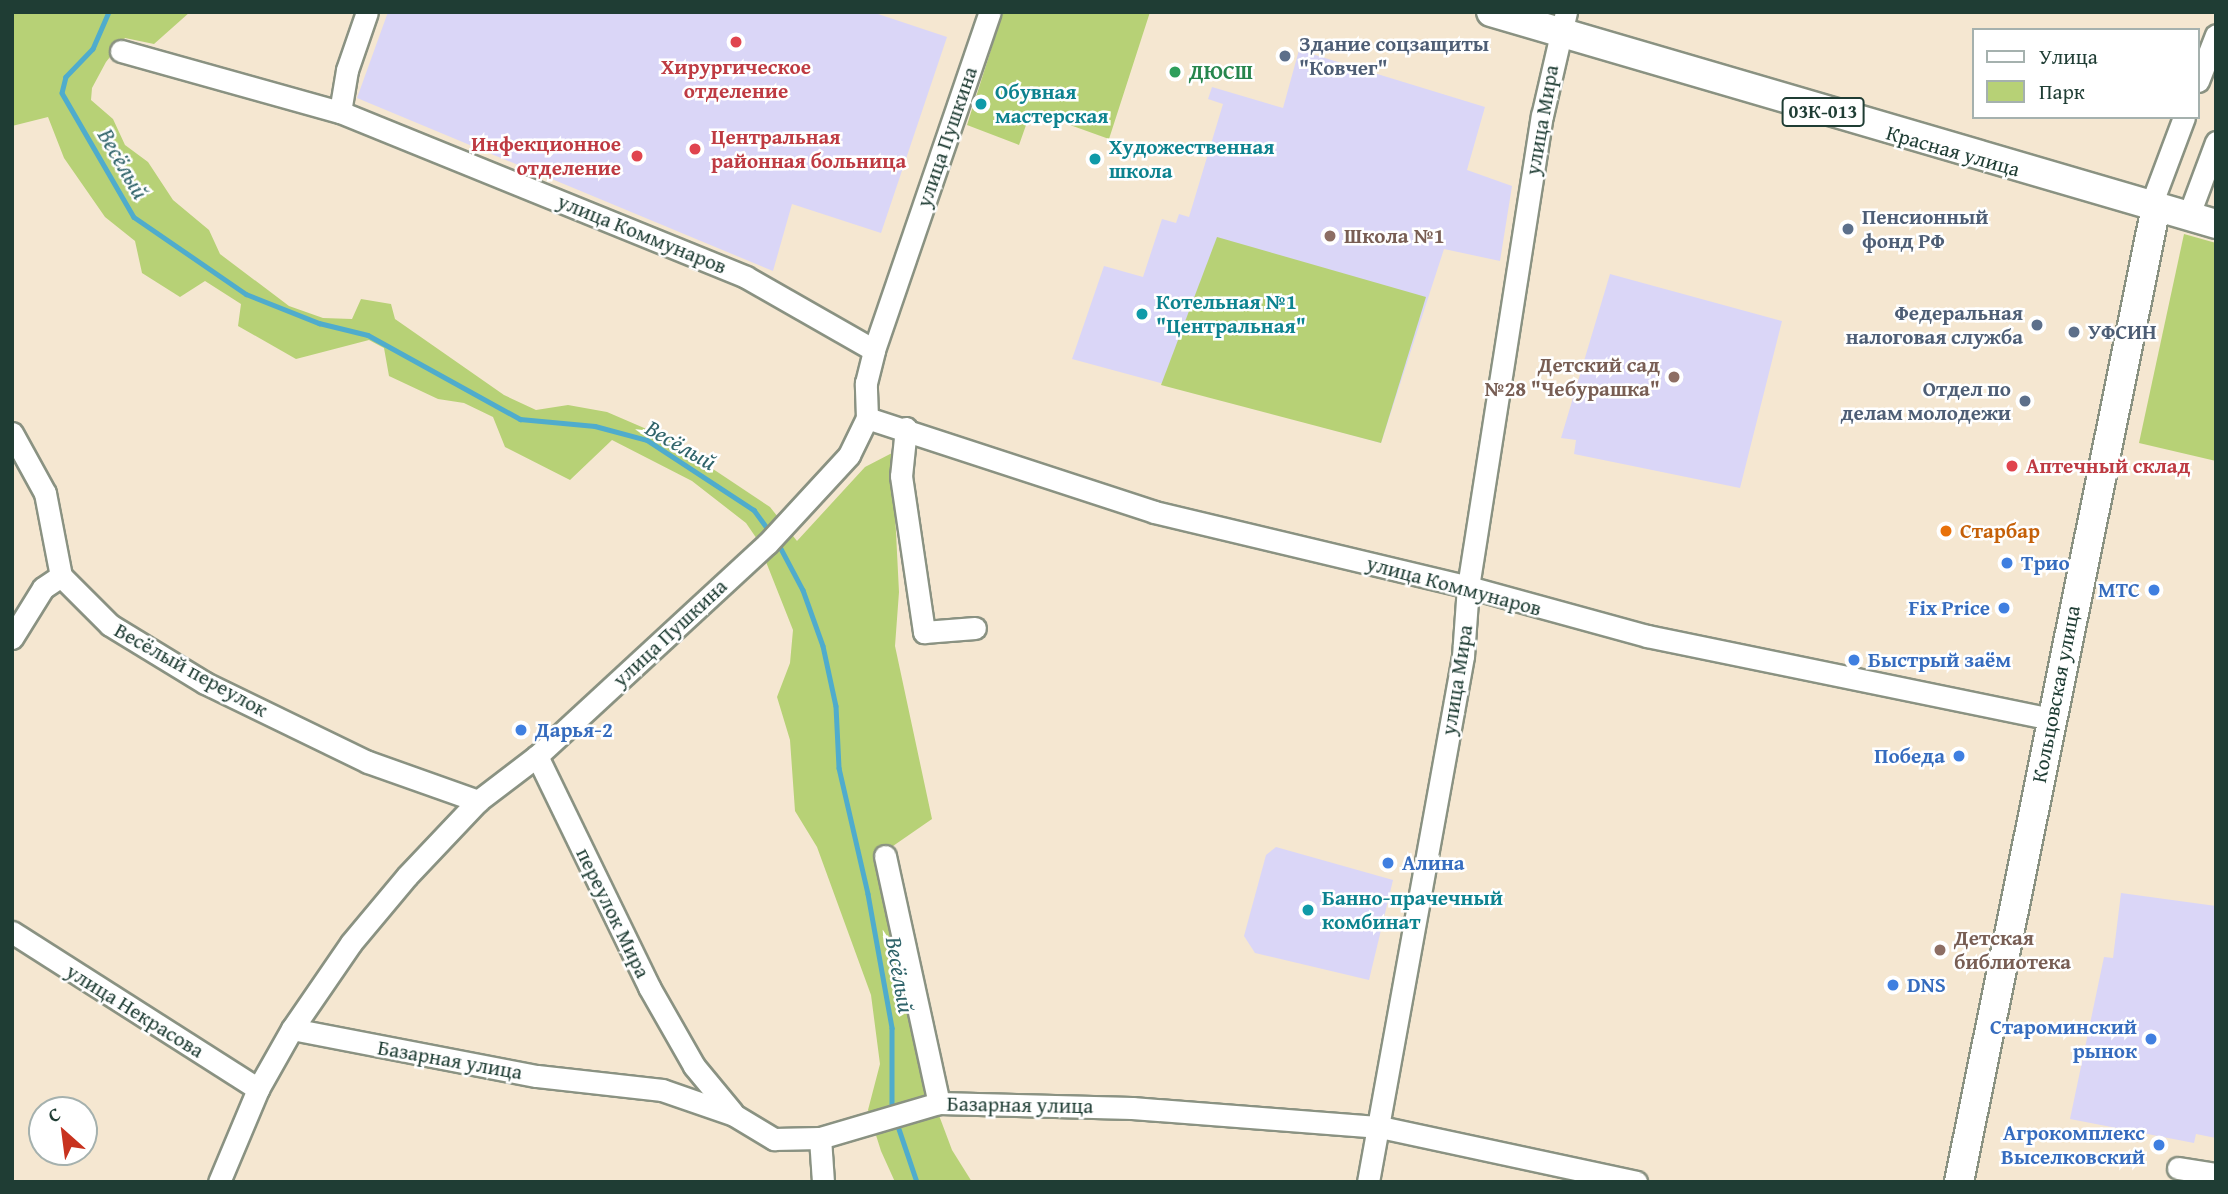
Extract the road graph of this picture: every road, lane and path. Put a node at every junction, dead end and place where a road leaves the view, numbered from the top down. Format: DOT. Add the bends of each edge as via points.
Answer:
graph roads {
  1 [pos="367,12"];
  2 [pos="990,12"];
  3 [pos="1491,12"];
  4 [pos="1562,22"];
  5 [pos="2216,35"];
  6 [pos="121,51"];
  7 [pos="2206,71"];
  8 [pos="340,112"];
  9 [pos="2183,119"];
  10 [pos="2216,142"];
  11 [pos="2153,206"];
  12 [pos="2188,217"];
  13 [pos="2216,224"];
  14 [pos="874,350"];
  15 [pos="867,418"];
  16 [pos="906,428"];
  17 [pos="12,433"];
  18 [pos="61,576"];
  19 [pos="1468,587"];
  20 [pos="975,628"];
  21 [pos="12,638"];
  22 [pos="2050,719"];
  23 [pos="537,756"];
  24 [pos="478,801"];
  25 [pos="885,856"];
  26 [pos="12,932"];
  27 [pos="292,1029"];
  28 [pos="694,1066"];
  29 [pos="258,1089"];
  30 [pos="681,1094"];
  31 [pos="939,1103"];
  32 [pos="734,1115"];
  33 [pos="1380,1127"];
  34 [pos="820,1138"];
  35 [pos="2178,1168"];
  36 [pos="2216,1174"];
  37 [pos="219,1182"];
  38 [pos="823,1182"];
  39 [pos="1368,1182"];
  40 [pos="1636,1182"];
  41 [pos="1959,1182"];
  1 -- 8 [label="street" via="347,70"];
  2 -- 14 [label="street, улица Пушкина"];
  3 -- 4 [label="main road, Красная улица / 03К-013"];
  4 -- 11 [label="main road, Красная улица / 03К-013" via="2008,167"];
  4 -- 19 [label="street, улица Мира"];
  5 -- 7 [label="street"];
  6 -- 8 [label="street, улица Коммунаров"];
  8 -- 14 [label="street, улица Коммунаров" via="746,277"];
  9 -- 11 [label="street, Кольцовская улица"];
  10 -- 12 [label="street"];
  11 -- 12 [label="main road, Красная улица / 03К-013"];
  11 -- 22 [label="main road, Кольцовская улица"];
  12 -- 13 [label="main road, Красная улица / 03К-013"];
  14 -- 15 [label="street, улица Пушкина" via="866,383"];
  15 -- 16 [label="street, улица Коммунаров"];
  15 -- 23 [label="street, улица Пушкина" via="849,455 773,538"];
  16 -- 19 [label="street, улица Коммунаров" via="1032,475 1154,512"];
  16 -- 20 [label="street" via="901,476 924,632"];
  17 -- 18 [label="street" via="45,493"];
  18 -- 21 [label="street" via="43,588"];
  18 -- 24 [label="street, Весёлый переулок" via="110,625 205,683 368,762"];
  19 -- 22 [label="street, улица Коммунаров" via="1647,636"];
  19 -- 33 [label="street, улица Мира" via="1463,656"];
  22 -- 41 [label="main road, Кольцовская улица"];
  23 -- 24 [label="street, улица Пушкина"];
  23 -- 28 [label="street, переулок Мира" via="649,987"];
  24 -- 27 [label="street, улица Пушкина" via="351,943"];
  25 -- 31 [label="street"];
  26 -- 29 [label="street, улица Некрасова"];
  27 -- 29 [label="street, улица Пушкина"];
  27 -- 30 [label="street, Базарная улица" via="537,1076"];
  28 -- 30 [label="street" via="695,1082"];
  28 -- 32 [label="street, переулок Мира"];
  29 -- 37 [label="street, улица Пушкина"];
  30 -- 32 [label="street, Базарная улица"];
  31 -- 33 [label="street, Базарная улица" via="1132,1108"];
  31 -- 34 [label="street, Базарная улица"];
  32 -- 34 [label="street, Базарная улица" via="774,1139"];
  33 -- 39 [label="street, улица Мира"];
  33 -- 40 [label="street, Базарная улица"];
  34 -- 38 [label="street"];
  35 -- 36 [label="street"];
}
